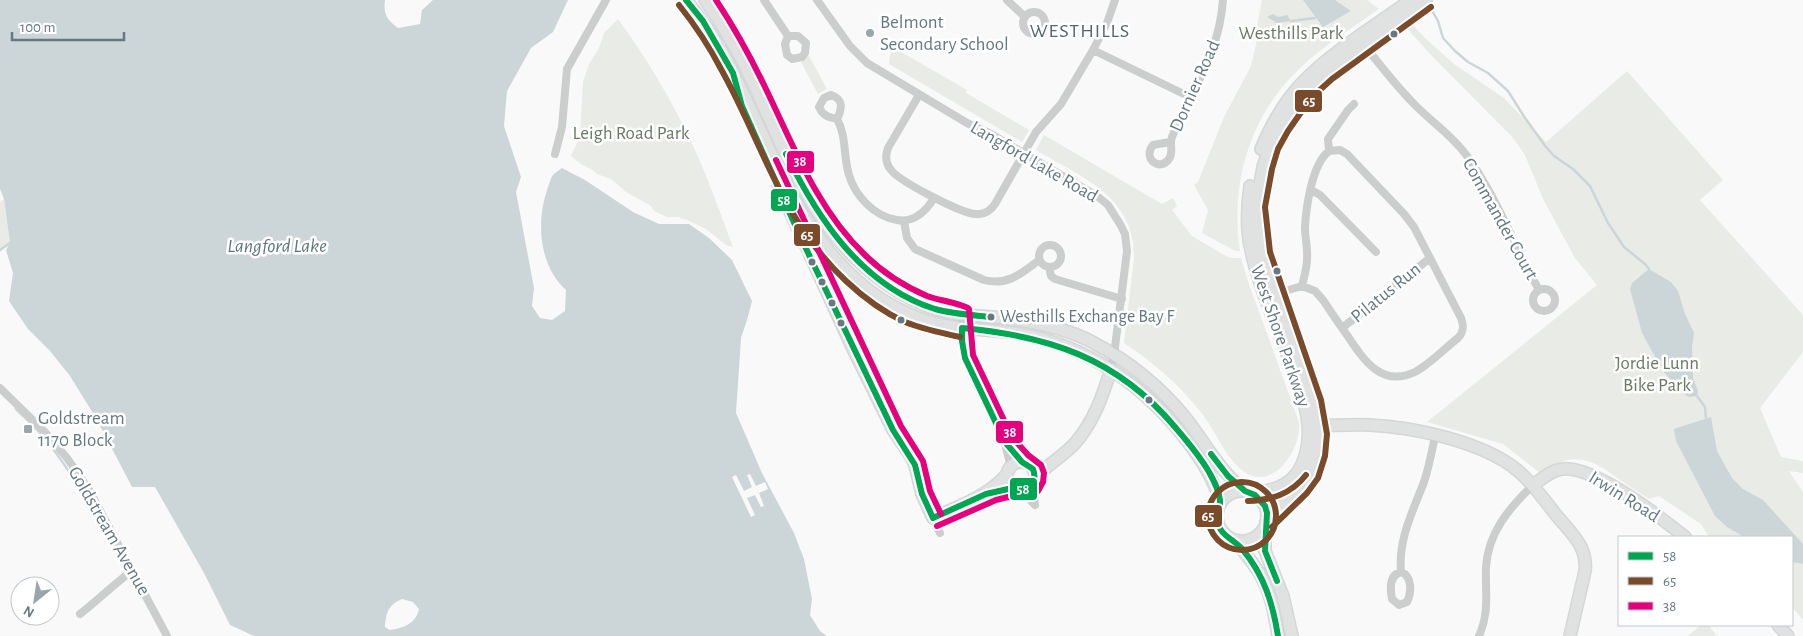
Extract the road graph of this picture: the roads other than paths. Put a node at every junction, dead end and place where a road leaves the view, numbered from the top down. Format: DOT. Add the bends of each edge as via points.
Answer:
graph roads {
  1 [pos="606,0"];
  2 [pos="686,0"];
  3 [pos="705,0"];
  4 [pos="764,0"];
  5 [pos="818,0"];
  6 [pos="1007,0"];
  7 [pos="1115,0"];
  8 [pos="1223,0"];
  9 [pos="1411,0"];
  10 [pos="1426,0"];
  11 [pos="1025,17"];
  12 [pos="788,36"];
  13 [pos="1361,41"];
  14 [pos="1093,50"];
  15 [pos="733,73"];
  16 [pos="919,95"];
  17 [pos="1190,97"];
  18 [pos="1354,104"];
  19 [pos="837,118"];
  20 [pos="1170,142"];
  21 [pos="1329,150"];
  22 [pos="555,154"];
  23 [pos="1024,154"];
  24 [pos="1311,190"];
  25 [pos="934,198"];
  26 [pos="904,221"];
  27 [pos="1376,252"];
  28 [pos="1430,258"];
  29 [pos="1039,260"];
  30 [pos="1049,267"];
  31 [pos="1302,286"];
  32 [pos="1540,290"];
  33 [pos="1270,296"];
  34 [pos="1122,299"];
  35 [pos="962,314"];
  36 [pos="962,328"];
  37 [pos="1342,328"];
  38 [pos="1114,355"];
  39 [pos="1111,369"];
  40 [pos="0,388"];
  41 [pos="1314,426"];
  42 [pos="1435,436"];
  43 [pos="1005,442"];
  44 [pos="1055,459"];
  45 [pos="1026,464"];
  46 [pos="1009,470"];
  47 [pos="1034,481"];
  48 [pos="1533,486"];
  49 [pos="1017,489"];
  50 [pos="1246,492"];
  51 [pos="982,495"];
  52 [pos="1220,503"];
  53 [pos="933,518"];
  54 [pos="1266,523"];
  55 [pos="940,533"];
  56 [pos="1684,536"];
  57 [pos="1233,540"];
  58 [pos="132,571"];
  59 [pos="1400,572"];
  60 [pos="80,614"];
  61 [pos="1779,626"];
  62 [pos="167,636"];
  63 [pos="1278,636"];
  64 [pos="1292,636"];
  65 [pos="1479,636"];
  66 [pos="1570,636"];
  67 [pos="1788,636"];
  1 -- 22 [label="street" via="567,69 562,127"];
  2 -- 15 [label="main road"];
  3 -- 35 [label="main road" via="740,56 798,180 831,231 852,255 899,293 926,306"];
  4 -- 12 [label="street"];
  5 -- 16 [label="street, Langford Lake Road" via="858,55"];
  6 -- 11 [label="street"];
  7 -- 14 [label="street" via="1108,23"];
  8 -- 17 [label="street, Dornier Road" via="1212,51"];
  9 -- 13 [label="main road, West Shore Parkway"];
  10 -- 13 [label="main road, West Shore Parkway"];
  13 -- 32 [label="street, Commander Court" via="1397,85 1466,155"];
  13 -- 33 [label="main road, West Shore Parkway" via="1304,92 1280,126 1265,160 1258,188 1256,224"];
  14 -- 17 [label="street"];
  14 -- 23 [label="street" via="1061,104 1040,126"];
  15 -- 36 [label="main road" via="791,195 822,243 841,265 865,287 902,311 923,320"];
  15 -- 53 [label="main road" via="739,99 800,236 893,430 915,465 922,494"];
  16 -- 23 [label="street, Langford Lake Road"];
  16 -- 25 [label="street" via="888,148 886,160 896,175"];
  17 -- 20 [label="street, Dornier Road"];
  18 -- 21 [label="street" via="1328,139"];
  19 -- 26 [label="street" via="843,133 849,175 856,190 881,214"];
  21 -- 24 [label="street" via="1320,162"];
  21 -- 28 [label="street" via="1347,154 1404,214"];
  23 -- 25 [label="street" via="996,204 986,212 970,214"];
  23 -- 34 [label="street, Langford Lake Road" via="1097,196 1115,214 1125,234 1127,251"];
  24 -- 27 [label="street" via="1320,195"];
  24 -- 31 [label="street" via="1306,218 1308,259"];
  25 -- 26 [label="street" via="920,215"];
  26 -- 29 [label="street" via="907,238 915,249 984,280 1012,279"];
  28 -- 37 [label="street, Pilatus Run"];
  28 -- 37 [label="street" via="1463,324 1461,335 1442,351 1412,373 1387,375 1367,364"];
  29 -- 30 [label="street"];
  29 -- 30 [label="street" via="1039,252 1045,246 1058,248 1060,261"];
  30 -- 34 [label="street" via="1055,279"];
  31 -- 33 [label="street"];
  31 -- 37 [label="street" via="1320,295"];
  33 -- 41 [label="main road, West Shore Parkway" via="1313,403"];
  34 -- 38 [label="street, Langford Lake Road"];
  35 -- 36 [label="street"];
  35 -- 38 [label="main road" via="1046,325 1093,342"];
  36 -- 39 [label="main road" via="1046,340 1075,350"];
  36 -- 43 [label="street" via="966,358"];
  38 -- 39 [label="street, Langford Lake Road"];
  38 -- 50 [label="main road" via="1174,405 1222,469"];
  39 -- 44 [label="main road, Langford Lake Road" via="1093,418 1075,444"];
  39 -- 52 [label="main road" via="1144,394 1175,425 1210,474"];
  40 -- 58 [label="street, Goldstream Avenue" via="67,458 88,488"];
  41 -- 42 [label="main road" via="1378,425"];
  41 -- 50 [label="main road, West Shore Parkway" via="1302,465 1295,476 1274,489"];
  41 -- 54 [label="main road, West Shore Parkway" via="1316,459 1311,471"];
  42 -- 48 [label="main road" via="1493,453"];
  42 -- 59 [label="street" via="1424,480 1406,527"];
  43 -- 45 [label="street"];
  43 -- 46 [label="street"];
  44 -- 45 [label="main road, Langford Lake Road"];
  44 -- 47 [label="main road, Langford Lake Road"];
  45 -- 46 [label="main road"];
  45 -- 47 [label="main road" via="1034,471"];
  46 -- 49 [label="main road" via="1008,482"];
  46 -- 51 [label="main road" via="1002,480"];
  47 -- 49 [label="main road" via="1027,489"];
  47 -- 49 [label="street" via="1035,505"];
  48 -- 56 [label="main road, Irwin Road" via="1550,472 1562,469 1582,471 1611,485"];
  48 -- 65 [label="street" via="1507,513 1493,538 1486,569 1488,603"];
  48 -- 66 [label="main road" via="1584,551 1585,571"];
  49 -- 51 [label="main road" via="1005,488"];
  50 -- 52 [label="main road" via="1231,494"];
  50 -- 54 [label="main road" via="1255,495 1265,506"];
  51 -- 53 [label="main road"];
  52 -- 57 [label="main road" via="1218,523 1226,536"];
  53 -- 55 [label="street"];
  54 -- 57 [label="main road" via="1255,537"];
  54 -- 64 [label="main road" via="1265,550"];
  57 -- 63 [label="main road" via="1256,564 1267,586"];
  58 -- 60 [label="street"];
  58 -- 62 [label="street, Goldstream Avenue"];
  61 -- 67 [label="main road"];
}
